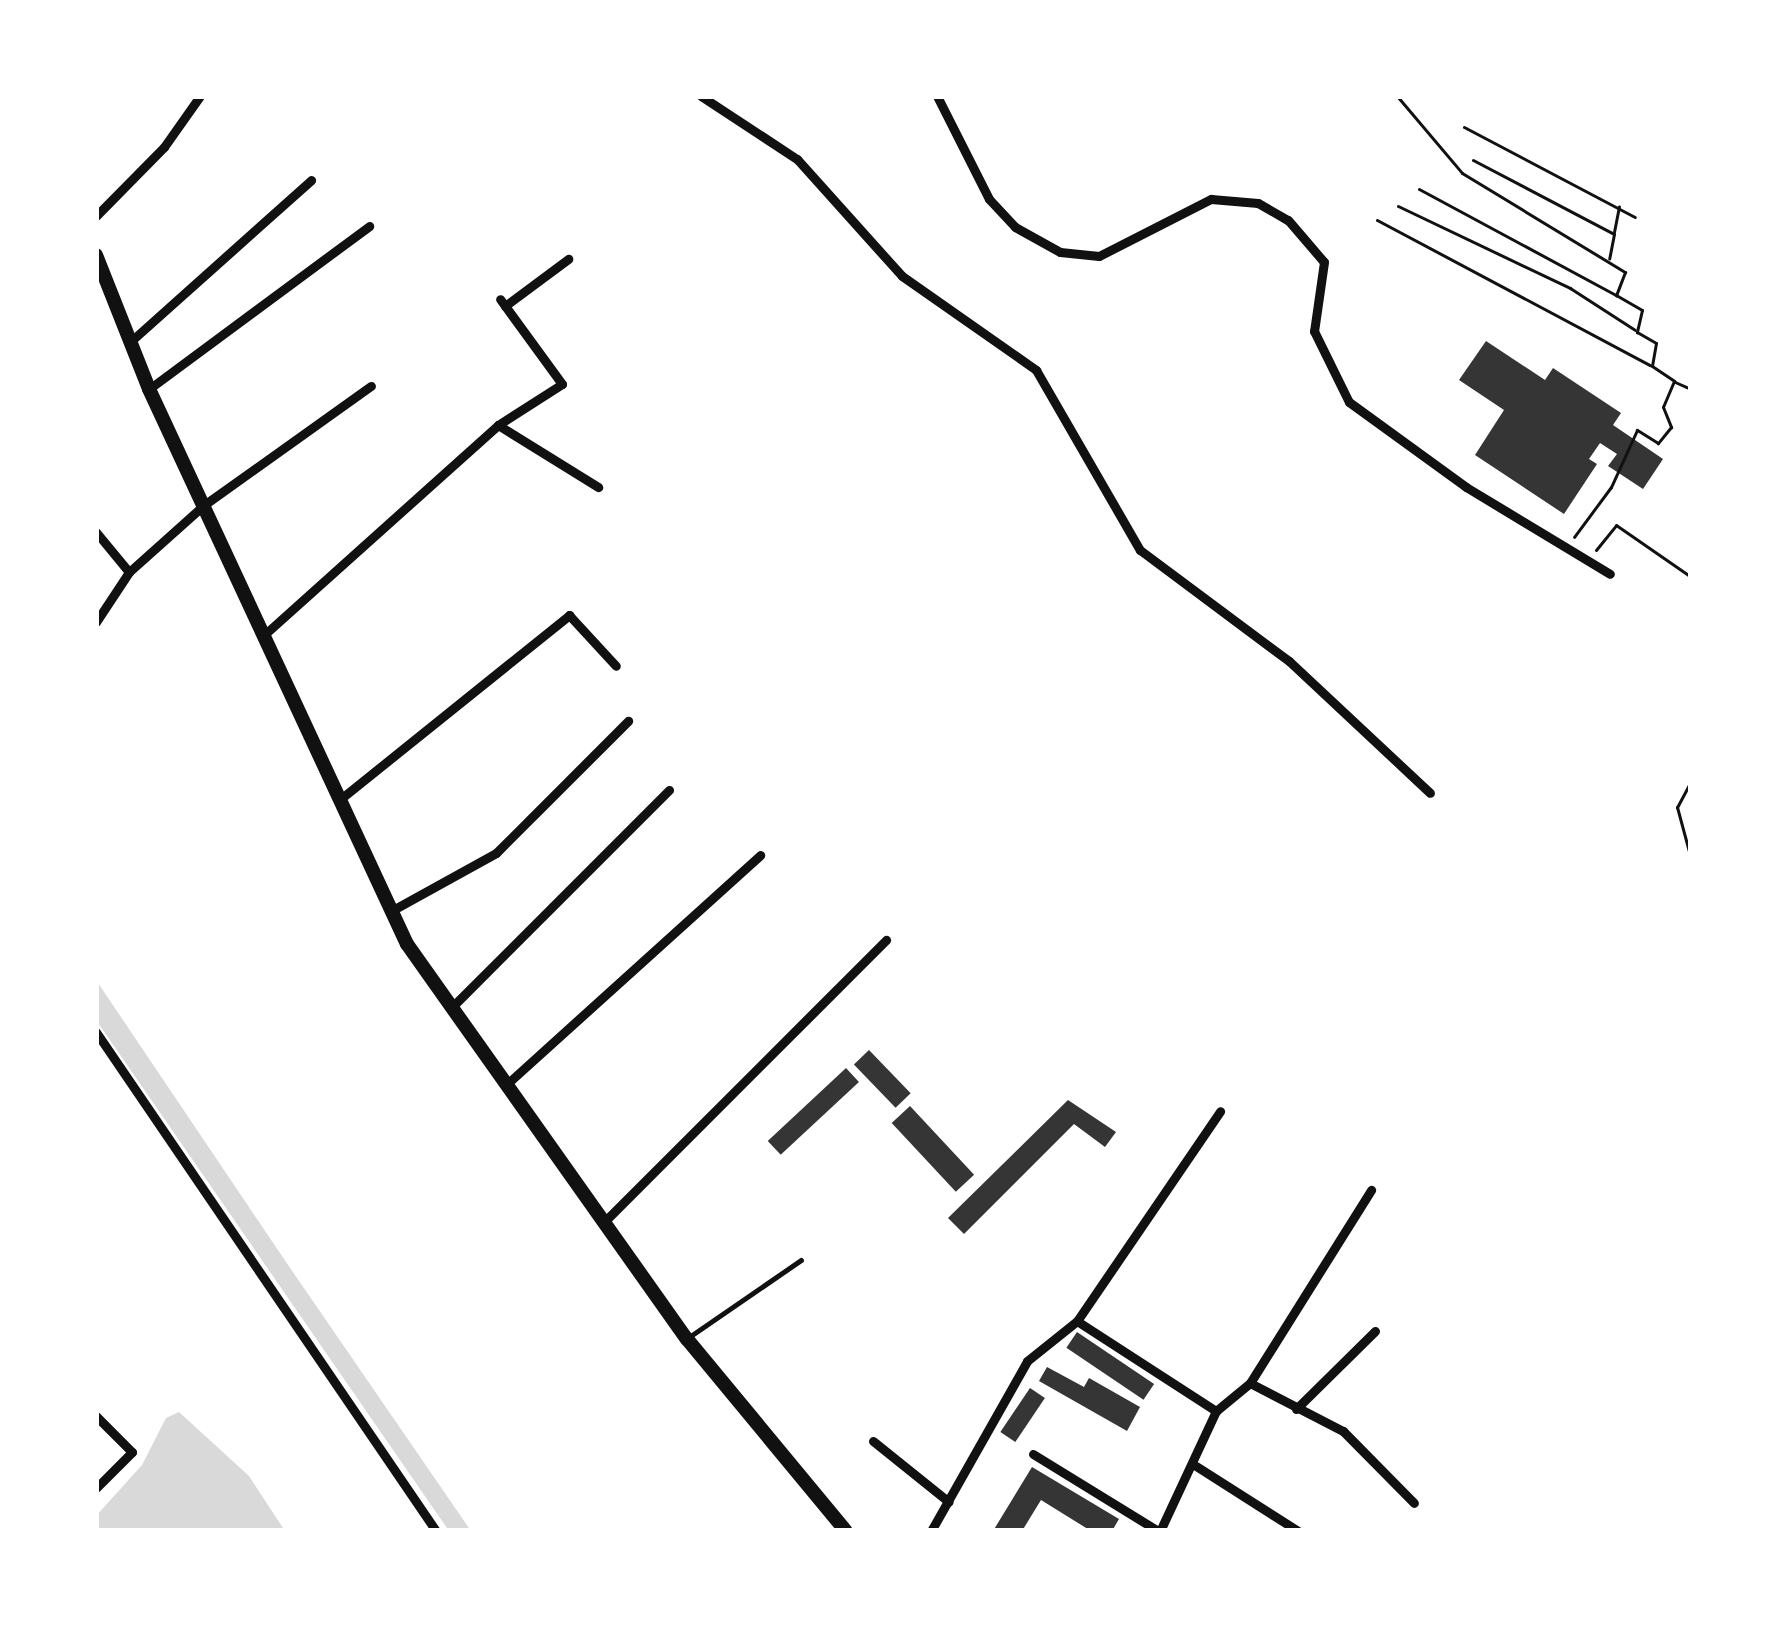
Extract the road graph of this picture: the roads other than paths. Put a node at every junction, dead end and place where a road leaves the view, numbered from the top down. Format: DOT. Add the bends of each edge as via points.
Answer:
graph roads {
  1 [pos="200,96"];
  2 [pos="700,96"];
  3 [pos="937,96"];
  4 [pos="311,180"];
  5 [pos="96,216"];
  6 [pos="369,226"];
  7 [pos="96,255"];
  8 [pos="568,259"];
  9 [pos="130,342"];
  10 [pos="371,386"];
  11 [pos="149,389"];
  12 [pos="499,425"];
  13 [pos="598,487"];
  14 [pos="205,505"];
  15 [pos="96,532"];
  16 [pos="129,572"];
  17 [pos="1610,574"];
  18 [pos="96,622"];
  19 [pos="264,635"];
  20 [pos="616,666"];
  21 [pos="628,721"];
  22 [pos="670,790"];
  23 [pos="1430,793"];
  24 [pos="338,801"];
  25 [pos="760,855"];
  26 [pos="392,911"];
  27 [pos="886,940"];
  28 [pos="452,1007"];
  29 [pos="96,1032"];
  30 [pos="508,1083"];
  31 [pos="1220,1111"];
  32 [pos="1371,1190"];
  33 [pos="604,1222"];
  34 [pos="801,1260"];
  35 [pos="1077,1322"];
  36 [pos="1375,1330"];
  37 [pos="686,1339"];
  38 [pos="1250,1383"];
  39 [pos="1296,1409"];
  40 [pos="1216,1411"];
  41 [pos="96,1416"];
  42 [pos="873,1441"];
  43 [pos="1033,1454"];
  44 [pos="1196,1466"];
  45 [pos="96,1488"];
  46 [pos="949,1502"];
  47 [pos="1414,1503"];
  48 [pos="436,1531"];
  49 [pos="846,1531"];
  50 [pos="931,1531"];
  51 [pos="1159,1531"];
  52 [pos="1298,1531"];
  1 -- 5 [label="street" via="164,147"];
  2 -- 23 [label="street" via="797,159 902,276 1036,370 1140,550 1289,661"];
  3 -- 17 [label="street" via="995,208 1060,252 1099,256 1211,199 1258,202 1288,220 1324,262 1314,331 1349,402"];
  4 -- 9 [label="street"];
  6 -- 11 [label="street"];
  7 -- 9 [label="main road"];
  8 -- 12 [label="street" via="503,302 562,384"];
  9 -- 11 [label="main road"];
  10 -- 14 [label="street"];
  11 -- 14 [label="main road"];
  12 -- 13 [label="street"];
  12 -- 19 [label="street"];
  14 -- 16 [label="street"];
  14 -- 19 [label="main road"];
  15 -- 16 [label="street"];
  16 -- 18 [label="street"];
  19 -- 24 [label="main road"];
  20 -- 24 [label="street" via="569,615"];
  21 -- 26 [label="street" via="496,853"];
  22 -- 28 [label="street"];
  24 -- 26 [label="main road"];
  25 -- 30 [label="street"];
  26 -- 28 [label="main road"];
  27 -- 33 [label="street"];
  28 -- 30 [label="main road"];
  29 -- 48 [label="street"];
  30 -- 33 [label="main road"];
  31 -- 35 [label="street"];
  32 -- 38 [label="street"];
  33 -- 37 [label="main road"];
  34 -- 37 [label="lane"];
  35 -- 40 [label="street"];
  35 -- 46 [label="street" via="1028,1361"];
  36 -- 39 [label="street"];
  37 -- 49 [label="main road"];
  38 -- 39 [label="street"];
  38 -- 40 [label="street"];
  39 -- 47 [label="street" via="1343,1431"];
  40 -- 44 [label="street"];
  41 -- 45 [label="street" via="132,1452"];
  42 -- 46 [label="street"];
  43 -- 51 [label="street"];
  44 -- 51 [label="street"];
  44 -- 52 [label="street"];
  46 -- 50 [label="street"];
}
